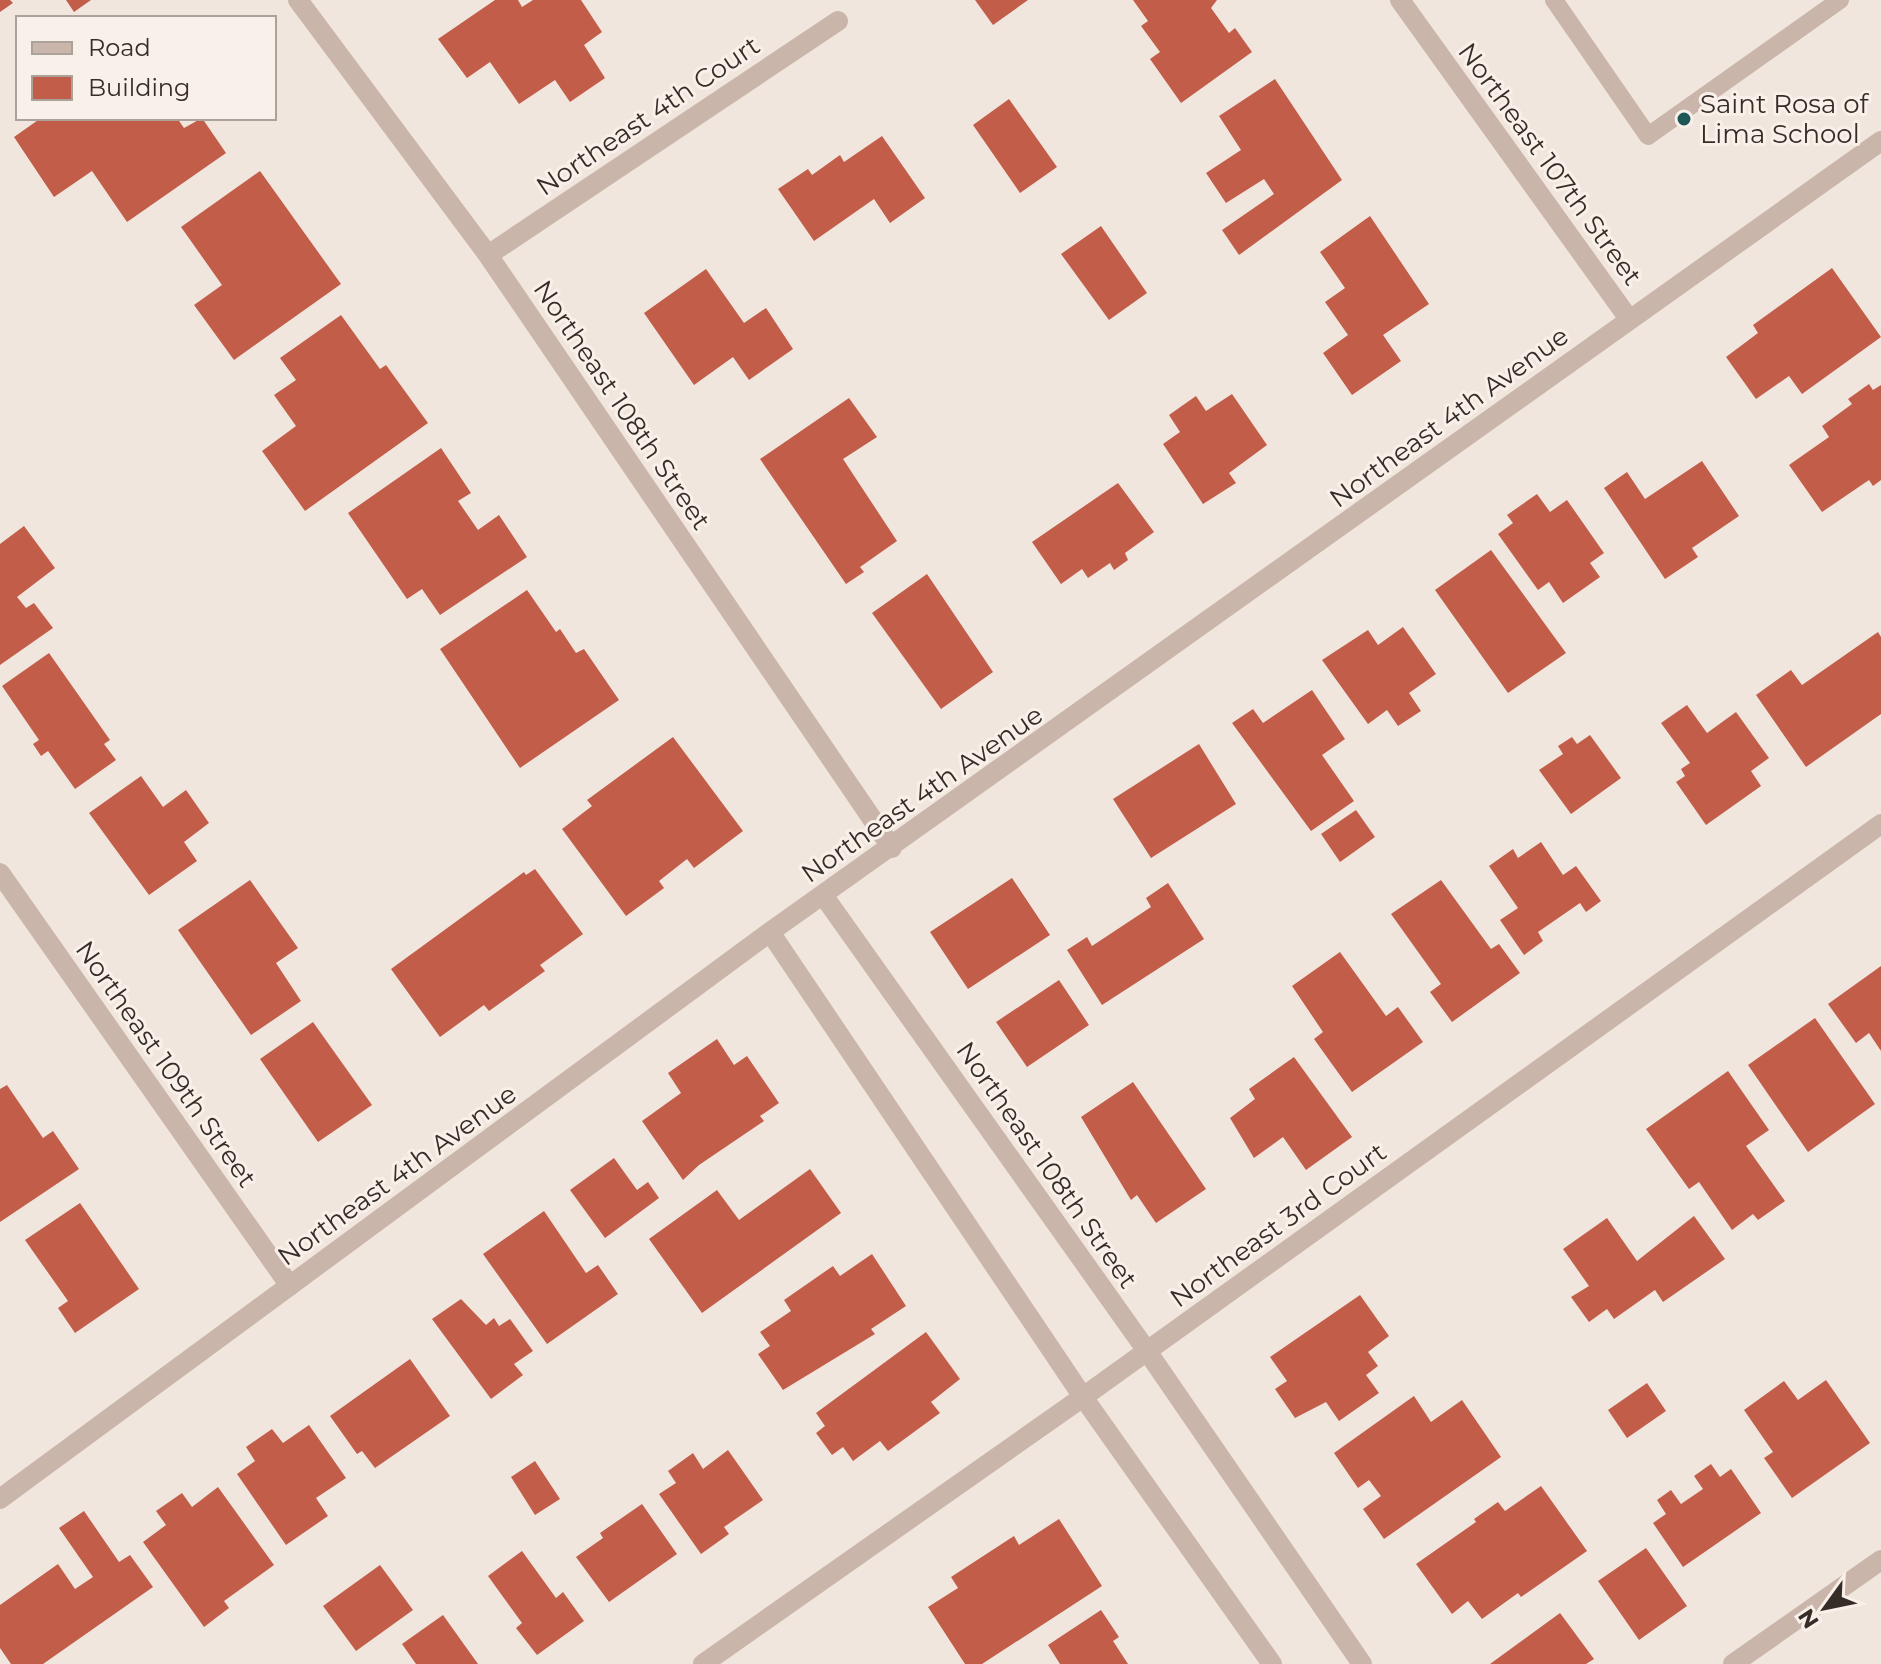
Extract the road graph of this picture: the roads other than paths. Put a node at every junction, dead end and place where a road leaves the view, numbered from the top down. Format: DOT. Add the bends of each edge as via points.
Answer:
graph roads {
  1 [pos="298,0"];
  2 [pos="1400,0"];
  3 [pos="1554,0"];
  4 [pos="1840,0"];
  5 [pos="838,21"];
  6 [pos="1881,141"];
  7 [pos="488,255"];
  8 [pos="1629,319"];
  9 [pos="1881,824"];
  10 [pos="892,848"];
  11 [pos="0,873"];
  12 [pos="823,895"];
  13 [pos="770,932"];
  14 [pos="290,1286"];
  15 [pos="1147,1351"];
  16 [pos="1083,1397"];
  17 [pos="0,1499"];
  18 [pos="1881,1560"];
  19 [pos="703,1664"];
  20 [pos="1272,1664"];
  21 [pos="1362,1664"];
  22 [pos="1733,1664"];
  1 -- 7 [label="street, Northeast 108th Street"];
  2 -- 8 [label="street, Northeast 107th Street"];
  3 -- 4 [label="lane" via="1648,136"];
  5 -- 7 [label="street, Northeast 4th Court"];
  6 -- 8 [label="street, Northeast 4th Avenue"];
  7 -- 10 [label="street, Northeast 108th Street"];
  8 -- 10 [label="street, Northeast 4th Avenue"];
  9 -- 15 [label="street, Northeast 3rd Court"];
  10 -- 12 [label="street, Northeast 4th Avenue"];
  11 -- 14 [label="street, Northeast 109th Street"];
  12 -- 13 [label="street, Northeast 4th Avenue"];
  12 -- 15 [label="street, Northeast 108th Street"];
  13 -- 14 [label="street, Northeast 4th Avenue"];
  13 -- 16 [label="street"];
  14 -- 17 [label="street, Northeast 4th Avenue"];
  15 -- 16 [label="street, Northeast 3rd Court"];
  15 -- 21 [label="street, Northeast 108th Street"];
  16 -- 19 [label="street, Northeast 3rd Court"];
  16 -- 20 [label="street"];
  18 -- 22 [label="street"];
}
